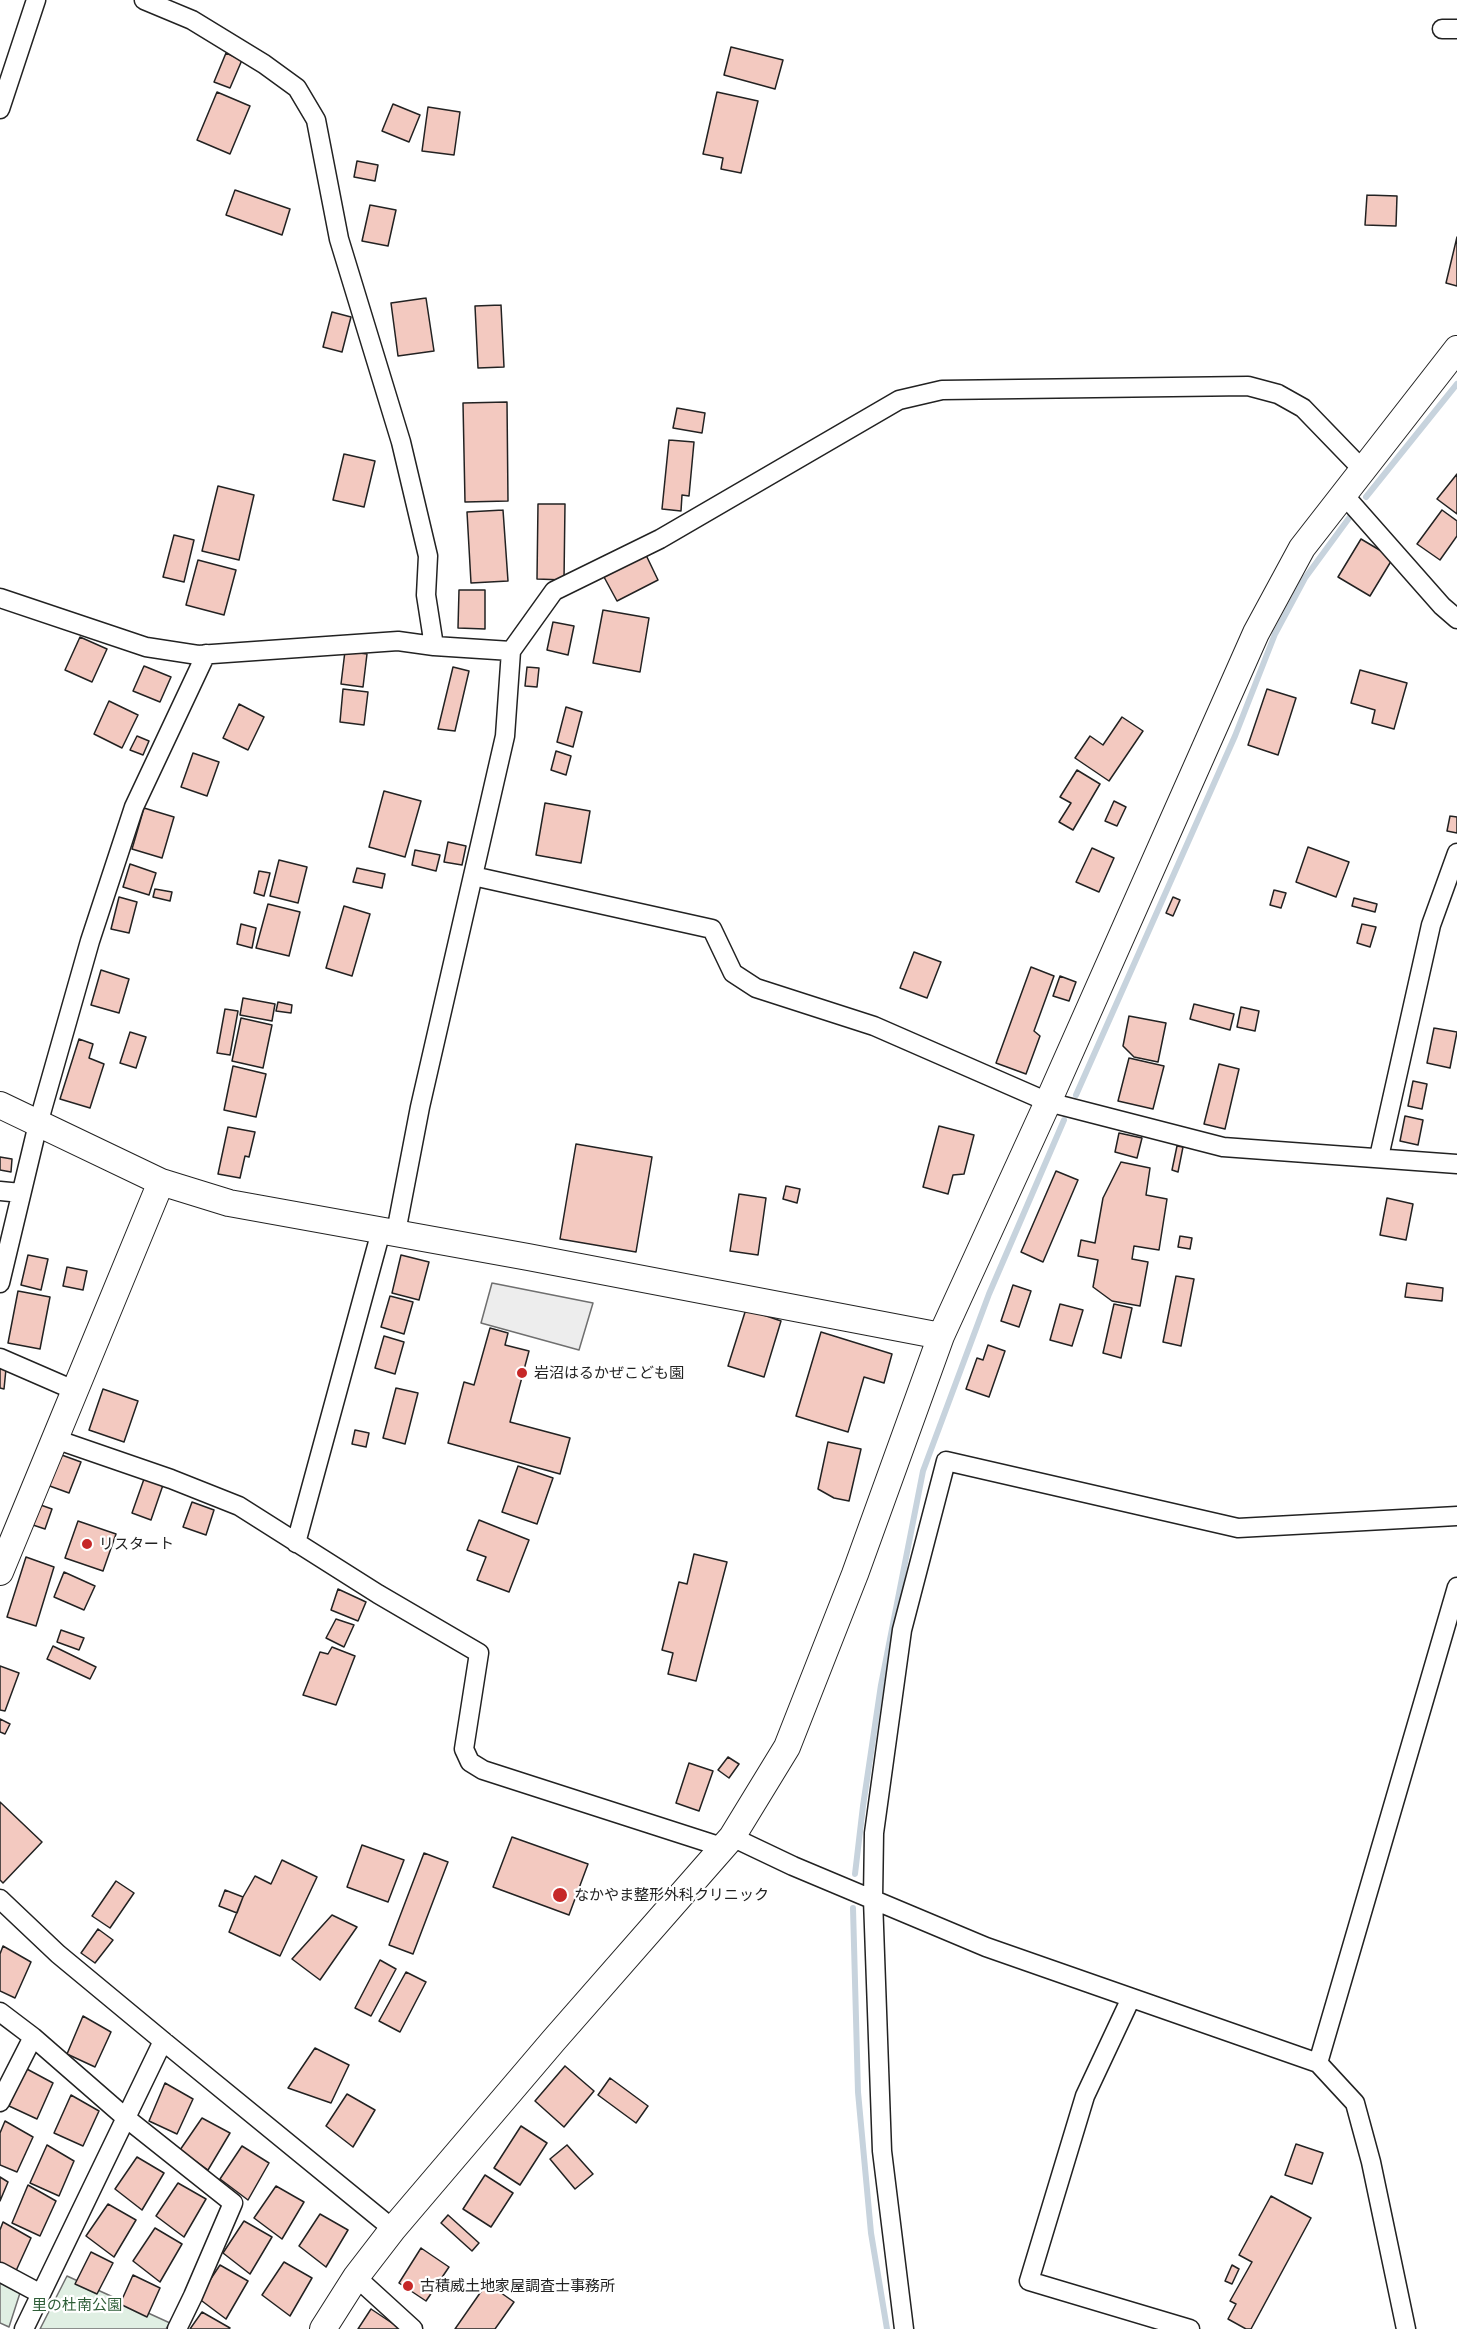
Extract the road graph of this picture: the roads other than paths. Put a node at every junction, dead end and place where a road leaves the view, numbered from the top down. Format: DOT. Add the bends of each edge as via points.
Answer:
graph roads {
  1 [pos="36,0"];
  2 [pos="144,0"];
  3 [pos="0,109"];
  4 [pos="1457,349"];
  5 [pos="1364,470"];
  6 [pos="1344,495"];
  7 [pos="0,598"];
  8 [pos="1457,619"];
  9 [pos="434,646"];
  10 [pos="511,651"];
  11 [pos="206,654"];
  12 [pos="1457,853"];
  13 [pos="473,876"];
  14 [pos="1048,1102"];
  15 [pos="0,1105"];
  16 [pos="38,1124"];
  17 [pos="1379,1157"];
  18 [pos="1457,1164"];
  19 [pos="161,1182"];
  20 [pos="0,1191"];
  21 [pos="21,1193"];
  22 [pos="389,1232"];
  23 [pos="0,1283"];
  24 [pos="941,1336"];
  25 [pos="0,1358"];
  26 [pos="76,1390"];
  27 [pos="55,1439"];
  28 [pos="1457,1516"];
  29 [pos="296,1543"];
  30 [pos="0,1572"];
  31 [pos="1457,1587"];
  32 [pos="727,1842"];
  33 [pos="0,1899"];
  34 [pos="873,1899"];
  35 [pos="1131,1998"];
  36 [pos="0,2012"];
  37 [pos="33,2037"];
  38 [pos="163,2042"];
  39 [pos="1318,2063"];
  40 [pos="0,2102"];
  41 [pos="126,2118"];
  42 [pos="393,2229"];
  43 [pos="0,2272"];
  44 [pos="356,2277"];
  45 [pos="41,2294"];
  46 [pos="24,2329"];
  47 [pos="177,2329"];
  48 [pos="323,2329"];
  49 [pos="413,2329"];
  50 [pos="904,2329"];
  51 [pos="1190,2329"];
  52 [pos="1406,2329"];
  1 -- 3 [label="street"];
  2 -- 9 [label="street" via="192,21 264,63 297,88 316,120 339,239 401,442 428,556 426,595"];
  4 -- 5 [label="street"];
  5 -- 6 [label="street"];
  5 -- 10 [label="street" via="1303,408 1278,394 1248,386 942,390 899,400 660,539 554,591"];
  6 -- 8 [label="street"];
  6 -- 14 [label="street" via="1302,548 1256,633"];
  7 -- 11 [label="street" via="146,647"];
  9 -- 10 [label="street"];
  9 -- 11 [label="street" via="398,641"];
  10 -- 13 [label="street" via="505,736"];
  11 -- 16 [label="street" via="134,807 90,941"];
  12 -- 17 [label="street" via="1431,925"];
  13 -- 14 [label="street" via="712,928 733,973 756,988 874,1026"];
  13 -- 22 [label="street"];
  14 -- 17 [label="street" via="1223,1147"];
  14 -- 24 [label="street"];
  15 -- 16 [label="street"];
  16 -- 19 [label="street"];
  16 -- 21 [label="street"];
  17 -- 18 [label="street"];
  19 -- 22 [label="street" via="229,1203"];
  19 -- 26 [label="street"];
  20 -- 21 [label="street"];
  21 -- 23 [label="street"];
  22 -- 24 [label="street"];
  22 -- 29 [label="street"];
  24 -- 32 [label="street" via="855,1574 787,1746"];
  25 -- 26 [label="street"];
  26 -- 27 [label="street"];
  27 -- 29 [label="street" via="239,1506"];
  27 -- 30 [label="street"];
  28 -- 34 [label="street" via="1238,1528 946,1461 902,1630 874,1833"];
  29 -- 32 [label="street" via="480,1653 464,1749 470,1762 483,1770"];
  31 -- 39 [label="street"];
  32 -- 34 [label="street"];
  32 -- 42 [label="street"];
  33 -- 38 [label="street"];
  34 -- 35 [label="street" via="986,1947"];
  34 -- 50 [label="street" via="882,2151"];
  35 -- 39 [label="street"];
  35 -- 51 [label="street" via="1085,2096 1029,2281"];
  36 -- 37 [label="street"];
  37 -- 40 [label="street"];
  37 -- 41 [label="street"];
  38 -- 41 [label="street"];
  38 -- 42 [label="street"];
  39 -- 52 [label="street" via="1355,2103"];
  41 -- 45 [label="street"];
  41 -- 47 [label="street" via="233,2203"];
  42 -- 44 [label="street"];
  43 -- 45 [label="street"];
  44 -- 48 [label="street"];
  44 -- 49 [label="street"];
  45 -- 46 [label="street"];
}
